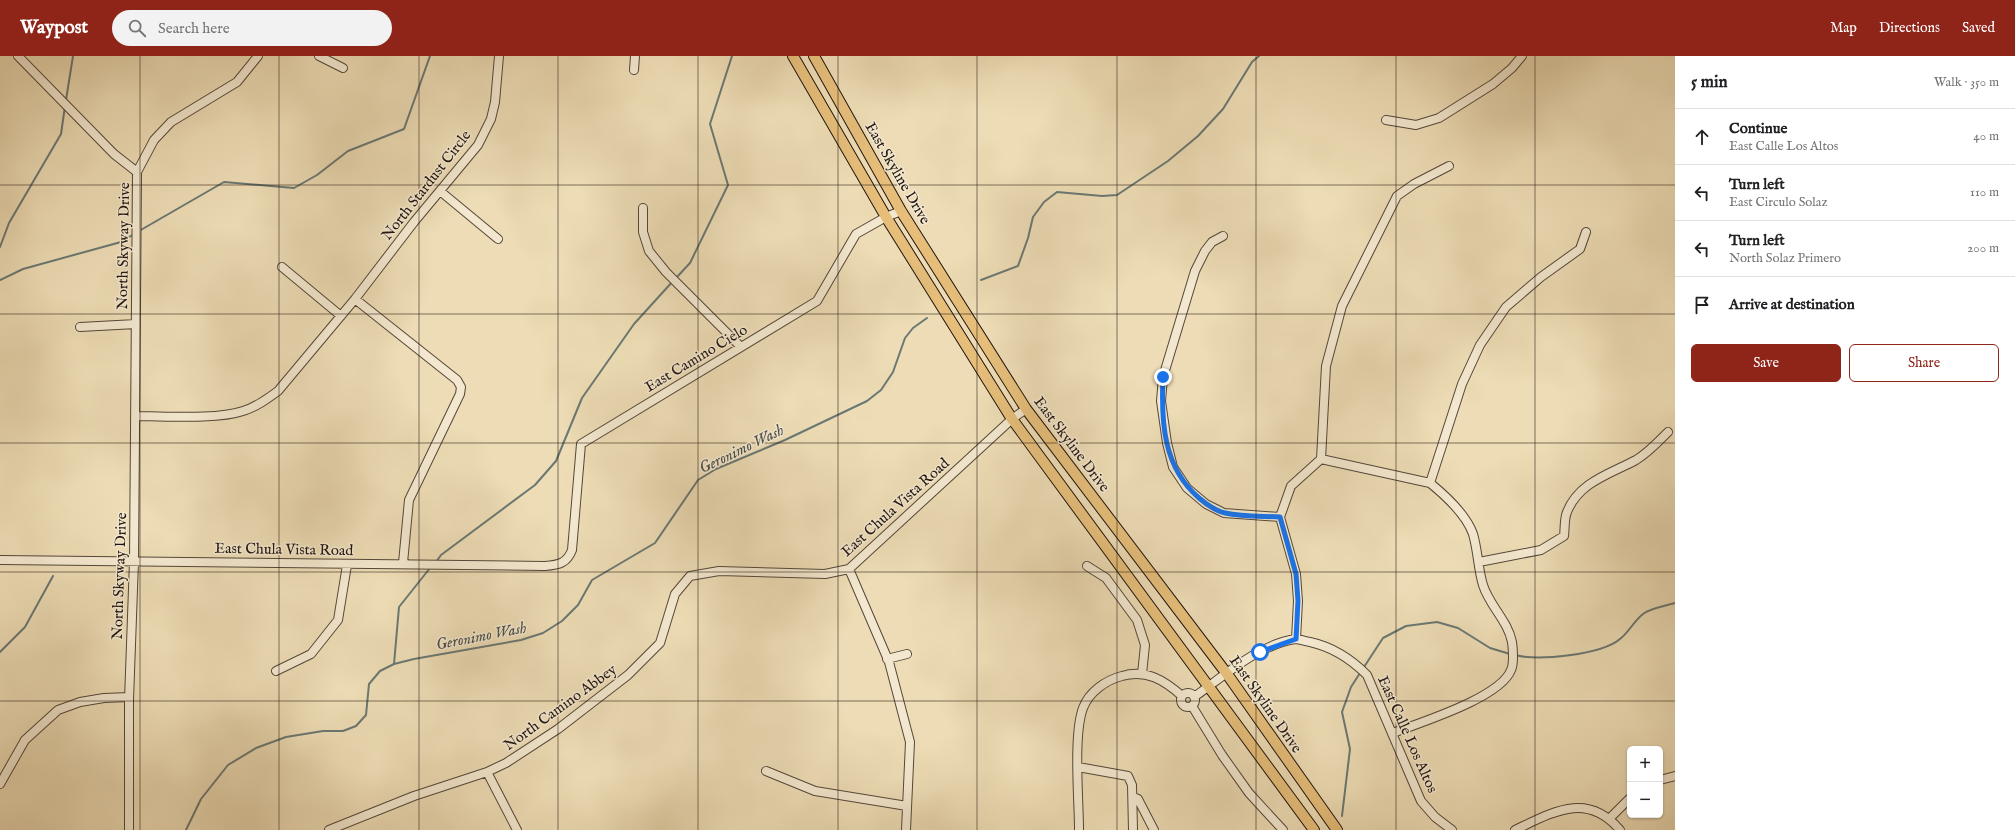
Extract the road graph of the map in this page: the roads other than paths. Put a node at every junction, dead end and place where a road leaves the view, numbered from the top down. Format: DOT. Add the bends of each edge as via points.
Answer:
graph roads {
  1 [pos="18,56"];
  2 [pos="258,56"];
  3 [pos="319,56"];
  4 [pos="500,56"];
  5 [pos="635,56"];
  6 [pos="793,56"];
  7 [pos="814,56"];
  8 [pos="1522,56"];
  9 [pos="343,68"];
  10 [pos="634,70"];
  11 [pos="1386,120"];
  12 [pos="1449,166"];
  13 [pos="138,172"];
  14 [pos="440,191"];
  15 [pos="643,208"];
  16 [pos="901,211"];
  17 [pos="886,217"];
  18 [pos="1586,232"];
  19 [pos="1223,236"];
  20 [pos="498,239"];
  21 [pos="282,267"];
  22 [pos="356,299"];
  23 [pos="340,316"];
  24 [pos="136,324"];
  25 [pos="80,327"];
  26 [pos="742,347"];
  27 [pos="1026,410"];
  28 [pos="136,416"];
  29 [pos="1012,419"];
  30 [pos="1668,432"];
  31 [pos="1321,459"];
  32 [pos="1430,483"];
  33 [pos="1280,517"];
  34 [pos="0,560"];
  35 [pos="134,560"];
  36 [pos="567,560"];
  37 [pos="1479,562"];
  38 [pos="403,563"];
  39 [pos="347,565"];
  40 [pos="1087,566"];
  41 [pos="849,569"];
  42 [pos="690,576"];
  43 [pos="1296,639"];
  44 [pos="907,654"];
  45 [pos="888,660"];
  46 [pos="276,671"];
  47 [pos="1142,674"];
  48 [pos="1227,674"];
  49 [pos="1208,687"];
  50 [pos="1182,696"];
  51 [pos="129,697"];
  52 [pos="1194,697"];
  53 [pos="1192,706"];
  54 [pos="1393,733"];
  55 [pos="1078,767"];
  56 [pos="766,771"];
  57 [pos="487,772"];
  58 [pos="1675,776"];
  59 [pos="1663,779"];
  60 [pos="0,784"];
  61 [pos="1133,797"];
  62 [pos="1627,801"];
  63 [pos="907,806"];
  64 [pos="1610,818"];
  65 [pos="129,830"];
  66 [pos="329,830"];
  67 [pos="517,830"];
  68 [pos="906,830"];
  69 [pos="1079,830"];
  70 [pos="1133,830"];
  71 [pos="1154,830"];
  72 [pos="1283,830"];
  73 [pos="1314,830"];
  74 [pos="1337,830"];
  75 [pos="1452,830"];
  76 [pos="1515,830"];
  77 [pos="1620,830"];
  1 -- 13 [label="street" via="114,154"];
  2 -- 13 [label="street, North Skyway Drive" via="237,82 171,122 154,140"];
  3 -- 9 [label="street"];
  4 -- 14 [label="street, North Stardust Circle" via="491,119 478,145"];
  5 -- 10 [label="street"];
  6 -- 17 [label="main road"];
  7 -- 16 [label="main road, East Skyline Drive"];
  8 -- 11 [label="street" via="1493,84 1439,118 1416,125"];
  12 -- 31 [label="street" via="1397,196 1356,274 1340,312 1326,366"];
  13 -- 24 [label="street, North Skyway Drive"];
  14 -- 20 [label="street"];
  14 -- 22 [label="street, North Stardust Circle"];
  15 -- 26 [label="street" via="644,232 649,251 666,272"];
  16 -- 17 [label="street, East Camino Cielo"];
  16 -- 27 [label="main road, East Skyline Drive"];
  17 -- 26 [label="street, East Camino Cielo" via="856,234 817,301"];
  17 -- 29 [label="main road"];
  18 -- 32 [label="street" via="1580,249 1541,277 1506,307 1480,345 1462,384"];
  19 -- 33 [label="street" via="1212,242 1195,271 1163,377 1162,400 1167,443 1173,467 1187,488 1206,504 1224,513"];
  21 -- 23 [label="street"];
  22 -- 23 [label="street, North Stardust Circle"];
  22 -- 38 [label="street" via="456,380 461,387 460,394 409,500"];
  23 -- 28 [label="street, North Stardust Circle" via="278,391 262,403 224,416"];
  24 -- 25 [label="street, North Skyway Drive"];
  24 -- 28 [label="street, North Skyway Drive"];
  26 -- 36 [label="street, East Camino Cielo" via="581,444 572,550"];
  27 -- 29 [label="street, East Chula Vista Road"];
  27 -- 48 [label="main road, East Skyline Drive"];
  28 -- 35 [label="street, North Skyway Drive"];
  29 -- 41 [label="street, East Chula Vista Road"];
  29 -- 49 [label="main road"];
  30 -- 37 [label="street" via="1637,459 1582,489 1567,512 1564,536 1541,550"];
  31 -- 32 [label="street"];
  31 -- 33 [label="street" via="1291,486"];
  32 -- 37 [label="street" via="1461,514 1472,533"];
  33 -- 43 [label="street" via="1296,574"];
  34 -- 35 [label="street, East Chula Vista Road"];
  35 -- 39 [label="street, East Chula Vista Road"];
  35 -- 51 [label="street, North Skyway Drive"];
  36 -- 38 [label="street, East Chula Vista Road" via="545,566"];
  37 -- 54 [label="street" via="1483,586 1512,642 1512,669 1502,684 1478,699"];
  38 -- 39 [label="street, East Chula Vista Road"];
  39 -- 46 [label="street" via="338,620 311,654"];
  40 -- 47 [label="street" via="1106,578 1137,620 1145,645"];
  41 -- 42 [label="street, East Chula Vista Road" via="825,574 720,571"];
  41 -- 45 [label="street"];
  42 -- 57 [label="street, North Camino Abbey" via="675,594 660,643 628,675 558,729 506,763"];
  43 -- 48 [label="street" via="1260,652"];
  43 -- 54 [label="street, East Calle Los Altos" via="1324,645 1357,665 1367,675"];
  44 -- 45 [label="street"];
  45 -- 63 [label="street" via="910,742"];
  47 -- 50 [label="street" via="1158,678"];
  47 -- 55 [label="street" via="1131,673 1117,677 1099,687 1088,698 1080,720"];
  48 -- 49 [label="street"];
  48 -- 74 [label="main road, East Skyline Drive"];
  49 -- 52 [label="street"];
  49 -- 73 [label="main road"];
  50 -- 52 [label="street" via="1189,693"];
  50 -- 53 [label="street" via="1182,704"];
  51 -- 60 [label="street" via="80,702 58,710 25,740"];
  51 -- 65 [label="street, North Skyway Drive"];
  52 -- 53 [label="street"];
  53 -- 72 [label="street" via="1249,793"];
  54 -- 75 [label="street, East Calle Los Altos" via="1421,802"];
  55 -- 61 [label="street" via="1128,776"];
  55 -- 69 [label="street"];
  56 -- 63 [label="street" via="815,791"];
  57 -- 66 [label="street, North Camino Abbey" via="414,796"];
  57 -- 67 [label="street"];
  58 -- 59 [label="street"];
  61 -- 70 [label="street"];
  61 -- 71 [label="street" via="1138,799"];
  62 -- 64 [label="street"];
  63 -- 68 [label="street"];
  64 -- 76 [label="street" via="1581,807 1561,810"];
  64 -- 77 [label="street"];
}
